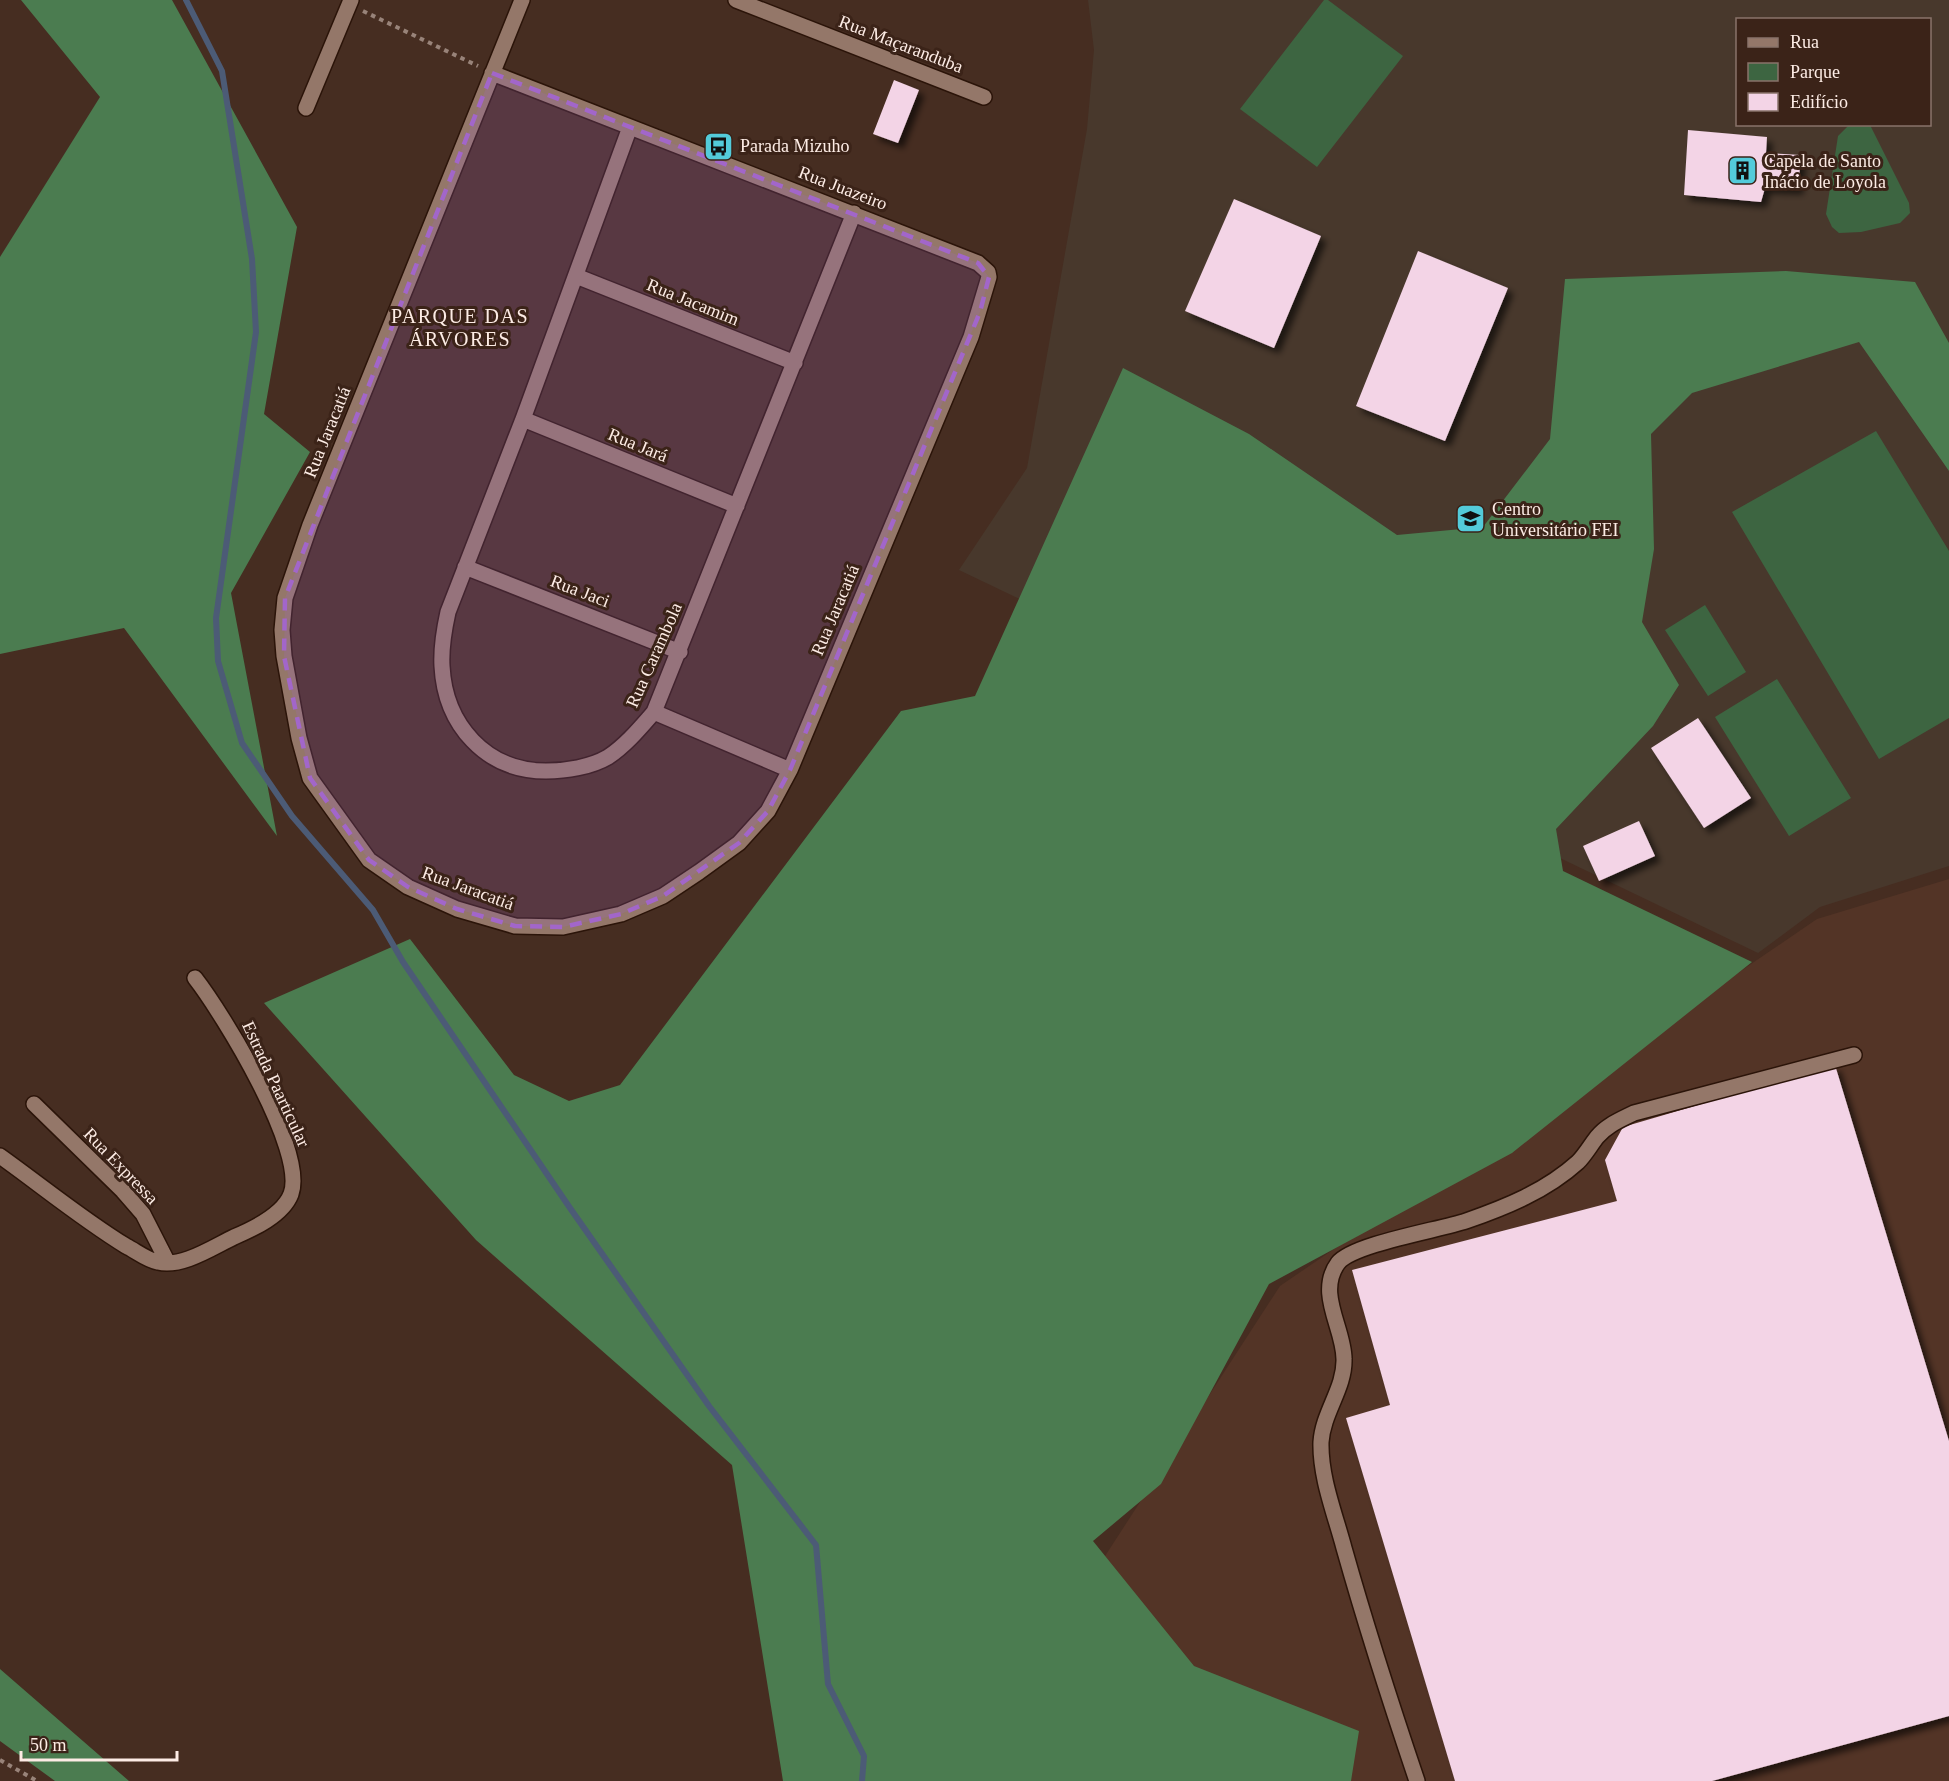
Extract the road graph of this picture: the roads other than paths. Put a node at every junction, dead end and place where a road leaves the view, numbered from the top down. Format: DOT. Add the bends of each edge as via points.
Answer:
graph roads {
  1 [pos="522,0"];
  2 [pos="736,0"];
  3 [pos="350,2"];
  4 [pos="492,73"];
  5 [pos="984,97"];
  6 [pos="306,108"];
  7 [pos="630,127"];
  8 [pos="854,213"];
  9 [pos="576,276"];
  10 [pos="989,278"];
  11 [pos="795,363"];
  12 [pos="523,419"];
  13 [pos="737,506"];
  14 [pos="465,567"];
  15 [pos="680,652"];
  16 [pos="654,712"];
  17 [pos="790,770"];
  18 [pos="195,978"];
  19 [pos="1854,1055"];
  20 [pos="34,1104"];
  21 [pos="0,1156"];
  22 [pos="168,1263"];
  23 [pos="1417,1781"];
  1 -- 4 [label="street, Rua Jaracatiá"];
  2 -- 5 [label="street, Rua Maçaranduba"];
  3 -- 6 [label="street"];
  4 -- 7 [label="street, Rua Juazeiro"];
  4 -- 17 [label="street, Rua Jaracatiá" via="310,525 285,598 284,656 310,778 369,860 408,887 457,909 515,926 562,927 621,914 663,896 699,872 739,843 768,811"];
  7 -- 8 [label="street, Rua Juazeiro"];
  7 -- 9 [label="street, Rua Carambola"];
  8 -- 10 [label="street, Rua Juazeiro" via="978,263"];
  8 -- 11 [label="street, Rua Carambola"];
  9 -- 11 [label="street, Rua Jacamim"];
  9 -- 12 [label="street, Rua Carambola"];
  10 -- 17 [label="street, Rua Jaracatiá" via="971,337"];
  11 -- 13 [label="street, Rua Carambola"];
  12 -- 13 [label="street, Rua Jará"];
  12 -- 14 [label="street, Rua Carambola"];
  13 -- 15 [label="street, Rua Carambola"];
  14 -- 15 [label="street, Rua Jaci"];
  14 -- 16 [label="street, Rua Carambola" via="442,640 443,675 461,724 494,759 538,771 582,766 606,758 621,747"];
  15 -- 16 [label="street, Rua Carambola"];
  16 -- 17 [label="street"];
  18 -- 22 [label="street, Estrada Paarticular" via="230,1028 264,1095 286,1147 294,1181 291,1196 268,1219 200,1253"];
  19 -- 23 [label="street" via="1634,1113 1609,1125 1580,1160 1518,1202 1439,1230 1364,1248 1339,1262 1330,1287 1344,1368 1323,1425 1322,1460 1373,1652"];
  20 -- 22 [label="street, Rua Expressa" via="143,1214"];
  21 -- 22 [label="street" via="110,1236 156,1262"];
}
